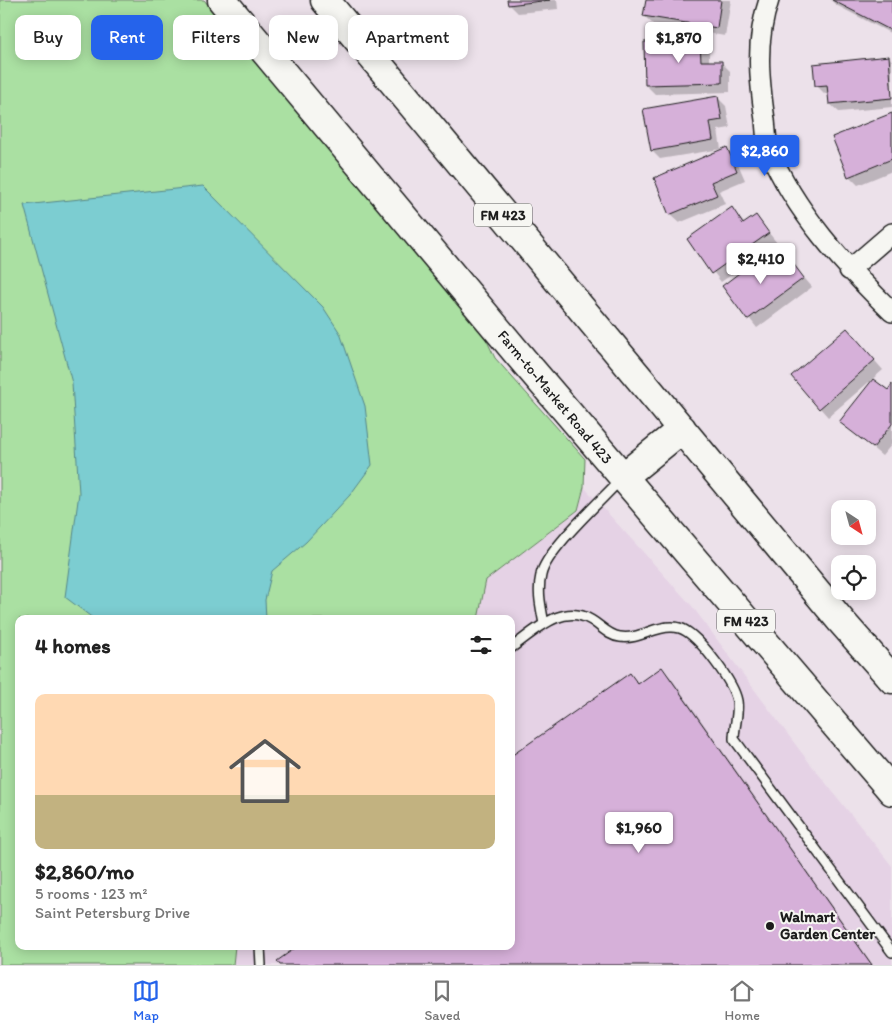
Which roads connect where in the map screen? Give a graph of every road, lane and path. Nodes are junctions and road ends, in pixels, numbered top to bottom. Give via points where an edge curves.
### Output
1 (222, 0) edge
2 (325, 0) edge
3 (769, 0) edge
4 (892, 233) edge
5 (849, 270) junction
6 (892, 312) edge
7 (682, 429) junction
8 (623, 477) junction
9 (544, 624) junction
10 (515, 645) edge
11 (892, 679) edge
12 (892, 791) edge
13 (260, 950) edge
14 (892, 952) edge
15 (261, 965) edge

1 - 8 main road, Farm-to-Market Road 423 / FM 423
2 - 7 main road, FM 423
3 - 5 street via 763,20 758,68 768,148 798,202
4 - 5 street
5 - 6 street
7 - 8 main road
7 - 11 main road, FM 423
8 - 9 lane via 558,546 541,572 538,593
8 - 12 main road, Farm-to-Market Road 423 / FM 423
9 - 10 lane
9 - 14 lane via 570,614 583,615 619,637 673,627 694,637 731,685 737,702 734,739
13 - 15 lane

